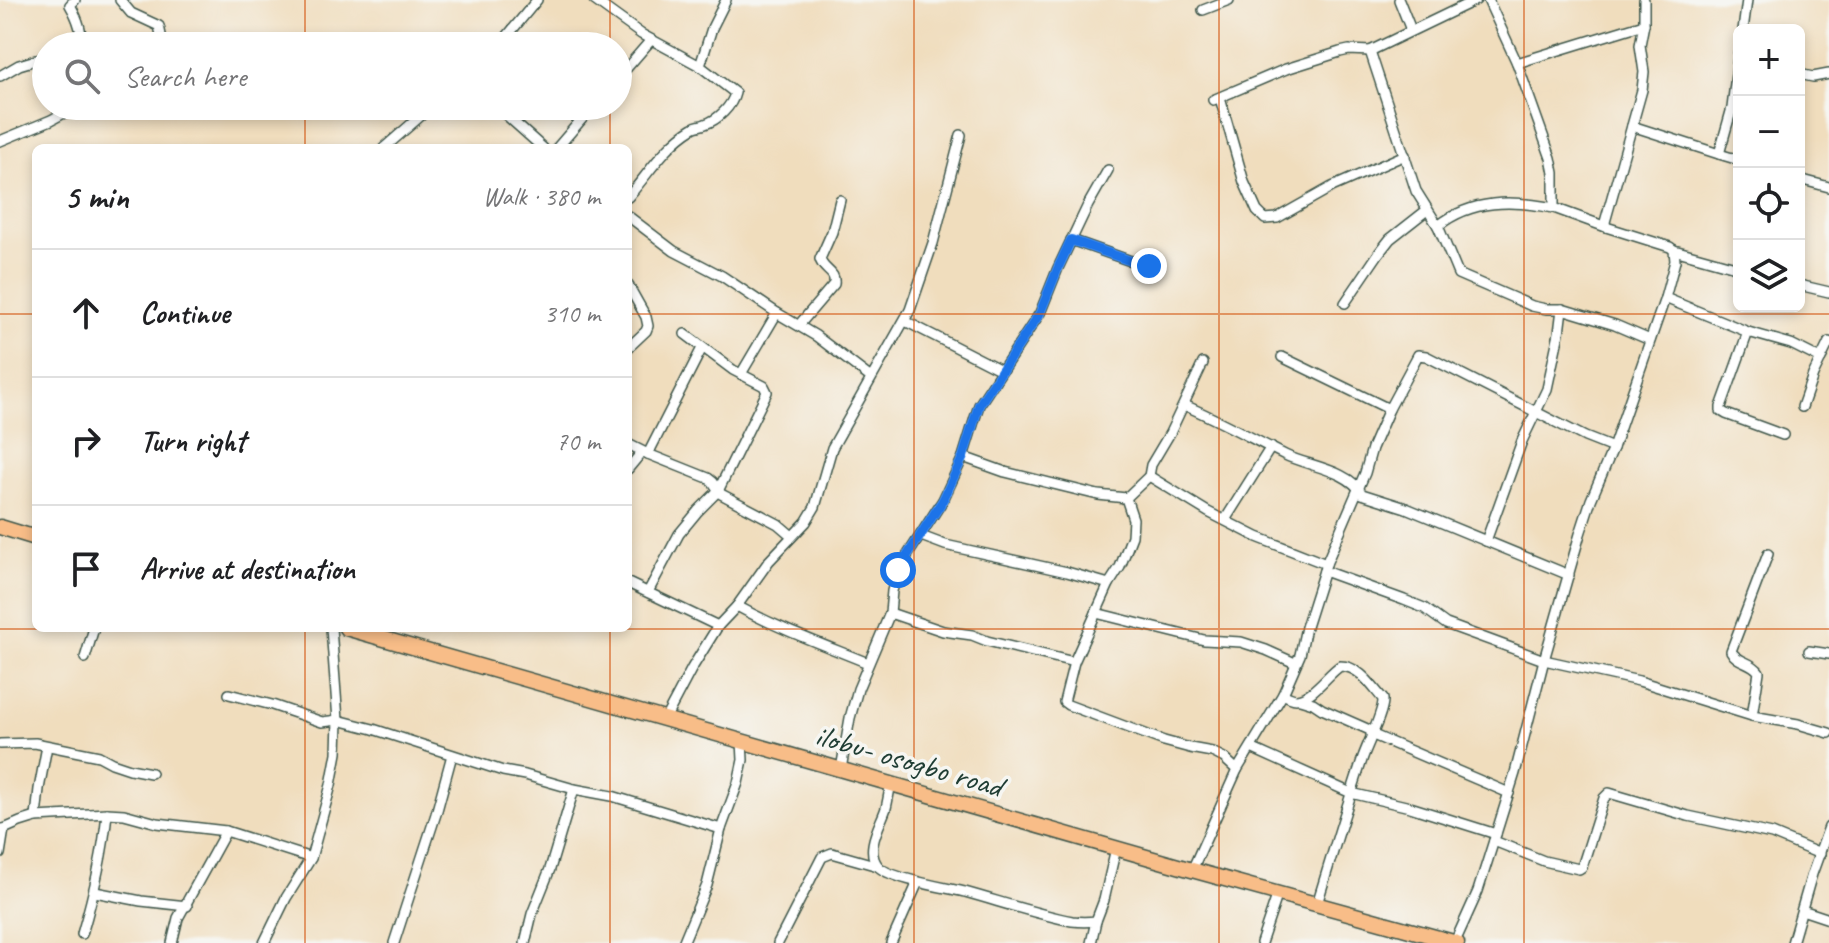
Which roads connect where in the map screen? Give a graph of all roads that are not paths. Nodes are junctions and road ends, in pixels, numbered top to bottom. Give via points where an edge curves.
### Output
1 (75, 0) edge
2 (120, 0) edge
3 (537, 0) edge
4 (594, 0) edge
5 (726, 0) edge
6 (1229, 0) edge
7 (1399, 0) edge
8 (1476, 0) edge
9 (1488, 0) edge
10 (1644, 0) edge
11 (1747, 0) edge
12 (607, 4) edge
13 (1203, 10) dead end
14 (1644, 24) junction
15 (1744, 24) edge
16 (1411, 30) junction
17 (81, 32) edge
18 (160, 32) edge
19 (511, 32) edge
20 (651, 40) junction
21 (1370, 51) junction
22 (32, 61) edge
23 (632, 62) edge
24 (1517, 63) junction
25 (700, 66) junction
26 (1829, 74) edge
27 (1805, 75) edge
28 (0, 76) edge
29 (1733, 96) edge
30 (51, 120) edge
31 (416, 120) edge
32 (512, 120) edge
33 (581, 120) edge
34 (1632, 126) junction
35 (961, 135) dead end
36 (0, 141) edge
37 (389, 144) edge
38 (539, 144) edge
39 (560, 144) edge
40 (1719, 154) junction
41 (1405, 155) junction
42 (1733, 158) edge
43 (1108, 170) dead end
44 (1805, 183) edge
45 (1829, 187) edge
46 (632, 192) edge
47 (840, 200) dead end
48 (1554, 208) junction
49 (1427, 210) junction
50 (632, 219) edge
51 (1438, 226) junction
52 (1606, 227) junction
53 (1071, 240) junction
54 (1674, 250) junction
55 (1149, 266) dead end
56 (1733, 266) edge
57 (1805, 286) edge
58 (632, 292) edge
59 (1829, 292) edge
60 (1665, 298) junction
61 (1345, 303) dead end
62 (1562, 309) junction
63 (777, 313) junction
64 (905, 321) junction
65 (799, 325) junction
66 (1748, 332) junction
67 (685, 334) dead end
68 (1650, 340) junction
69 (1829, 342) edge
70 (632, 344) edge
71 (702, 348) junction
72 (1282, 357) dead end
73 (1821, 359) junction
74 (1203, 363) dead end
75 (1001, 370) junction
76 (741, 374) junction
77 (871, 378) junction
78 (1184, 405) junction
79 (1802, 407) dead end
80 (1389, 409) junction
81 (1537, 412) junction
82 (1783, 435) dead end
83 (632, 446) edge
84 (1271, 447) junction
85 (1613, 448) junction
86 (645, 453) junction
87 (963, 457) junction
88 (632, 465) edge
89 (1149, 476) junction
90 (1358, 487) junction
91 (718, 491) junction
92 (1126, 498) junction
93 (1225, 520) junction
94 (0, 527) edge
95 (792, 536) junction
96 (921, 536) junction
97 (32, 537) edge
98 (1486, 541) junction
99 (1768, 554) dead end
100 (1325, 568) junction
101 (1569, 575) junction
102 (1109, 584) junction
103 (632, 585) edge
104 (648, 592) junction
105 (737, 606) junction
106 (890, 613) junction
107 (1096, 613) junction
108 (718, 626) junction
109 (93, 632) edge
110 (331, 632) edge
111 (360, 632) edge
112 (1809, 651) dead end
113 (1829, 654) edge
114 (85, 658) dead end
115 (1544, 660) junction
116 (1074, 662) junction
117 (868, 663) junction
118 (1295, 663) junction
119 (229, 694) dead end
120 (1283, 694) junction
121 (1300, 699) junction
122 (1752, 716) junction
123 (665, 719) junction
124 (338, 720) junction
125 (1371, 733) junction
126 (1829, 733) edge
127 (742, 741) junction
128 (0, 744) edge
129 (47, 746) junction
130 (1251, 748) junction
131 (452, 755) junction
132 (841, 769) junction
133 (1237, 770) junction
134 (151, 773) dead end
135 (891, 784) junction
136 (574, 789) junction
137 (1351, 793) junction
138 (1509, 793) junction
139 (107, 813) junction
140 (36, 817) junction
141 (1829, 827) edge
142 (2, 829) edge
143 (721, 829) junction
144 (226, 831) junction
145 (1495, 838) junction
146 (1116, 848) junction
147 (0, 854) edge
148 (1820, 854) junction
149 (311, 858) junction
150 (878, 866) junction
151 (1192, 870) junction
152 (918, 882) junction
153 (95, 892) junction
154 (1278, 893) junction
155 (1317, 904) junction
156 (187, 906) junction
157 (1802, 910) junction
158 (1829, 919) edge
159 (1096, 921) junction
160 (82, 934) dead end
161 (172, 943) edge
162 (264, 943) edge
163 (394, 943) edge
164 (525, 943) edge
165 (683, 943) edge
166 (778, 943) edge
167 (891, 943) edge
168 (1091, 943) edge
169 (1261, 943) edge
170 (1456, 943) edge
171 (1792, 943) edge

1 - 17 street via 70,5
2 - 18 street
3 - 19 street
4 - 12 street
5 - 25 street
6 - 13 street
7 - 16 street
8 - 16 street
9 - 24 street
10 - 14 street
11 - 15 street
12 - 20 street
14 - 24 street
14 - 34 street via 1642,90
16 - 21 street
20 - 23 street
20 - 25 street
21 - 41 street
21 - 41 street via 1340,52 1217,99 1247,190 1259,215 1277,218
22 - 28 street
24 - 48 street via 1551,158
25 - 46 street via 735,93 734,101 721,115 671,145
26 - 27 street
29 - 40 street
30 - 36 street
31 - 37 street
32 - 38 street
33 - 39 street
34 - 40 street
34 - 52 street
35 - 64 street via 933,243
40 - 42 street
41 - 49 street
43 - 53 street
44 - 45 street
47 - 65 street via 820,259 834,284
48 - 51 street via 1489,203
48 - 52 street
49 - 51 street
49 - 61 street via 1390,239
50 - 63 street
51 - 62 street via 1458,274 1532,306
52 - 54 street
53 - 55 street
53 - 75 street via 1040,313
54 - 56 street
54 - 60 street
57 - 59 street
58 - 70 street via 648,326
60 - 66 street
60 - 68 street
62 - 68 street
62 - 81 street via 1547,389
63 - 65 street
63 - 76 street
64 - 75 street
64 - 77 street
65 - 77 street
66 - 73 street
66 - 82 street via 1721,411
67 - 71 street
68 - 85 street
69 - 73 street
71 - 76 street
71 - 86 street
72 - 80 street
73 - 79 street
74 - 78 street
75 - 87 street via 979,405
76 - 91 street via 767,392
77 - 95 street via 832,448 815,507
78 - 84 street
78 - 89 street
80 - 81 street via 1421,354
80 - 90 street
81 - 85 street
81 - 98 street
83 - 86 street
84 - 90 street
84 - 93 street
85 - 101 street
86 - 88 street
86 - 91 street via 700,474
87 - 92 street via 1005,472
87 - 96 street
89 - 92 street
89 - 93 street
90 - 98 street via 1362,494
90 - 100 street
91 - 95 street
91 - 104 street via 679,534
92 - 102 street via 1132,536
93 - 100 street
94 - 97 main road
95 - 105 street
96 - 102 street
96 - 106 street via 898,570
98 - 101 street
99 - 122 street via 1731,651 1759,672
100 - 115 street via 1424,608 1446,624
100 - 118 street
101 - 115 street
102 - 107 street
103 - 104 street
104 - 108 street
105 - 108 street
105 - 117 street
106 - 116 street
106 - 117 street
107 - 116 street
107 - 118 street via 1204,640 1241,642
108 - 123 street
109 - 114 street
110 - 124 street
111 - 123 main road, ilobu- osogbo road
112 - 113 street
115 - 122 street via 1639,681
115 - 138 street
116 - 133 street via 1065,704 1212,752
117 - 132 street
118 - 120 street
119 - 124 street via 322,722
120 - 121 street
120 - 130 street
121 - 125 street
121 - 125 street via 1340,666 1350,666 1383,699
122 - 126 street
123 - 127 main road, ilobu- osogbo road
124 - 131 street
124 - 149 street via 333,775
125 - 137 street
125 - 138 street
127 - 132 main road, ilobu- osogbo road
127 - 143 street via 738,783
128 - 129 street
129 - 134 street
129 - 140 street
130 - 133 street
130 - 137 street
131 - 136 street
131 - 163 street
132 - 135 main road, ilobu- osogbo road
133 - 151 street
135 - 146 main road, ilobu- osogbo road
135 - 150 street via 874,840
136 - 143 street
136 - 164 street
137 - 145 street via 1410,807
137 - 155 street
138 - 145 street
139 - 140 street
139 - 144 street
139 - 153 street
140 - 142 street
141 - 148 street
142 - 147 street
143 - 165 street via 707,885
144 - 149 street
144 - 156 street
145 - 148 street via 1544,861 1579,869 1609,793 1772,834
145 - 170 street
146 - 151 main road, ilobu- osogbo road
146 - 159 street
148 - 157 street
149 - 162 street
150 - 152 street
150 - 166 street via 832,853 822,857
151 - 154 main road, ilobu- osogbo road
152 - 159 street via 1051,916
152 - 167 street
153 - 156 street
153 - 160 street
154 - 155 main road, ilobu- osogbo road
154 - 169 street
155 - 170 main road, ilobu- osogbo road
156 - 161 street
157 - 158 street
157 - 171 street
159 - 168 street

